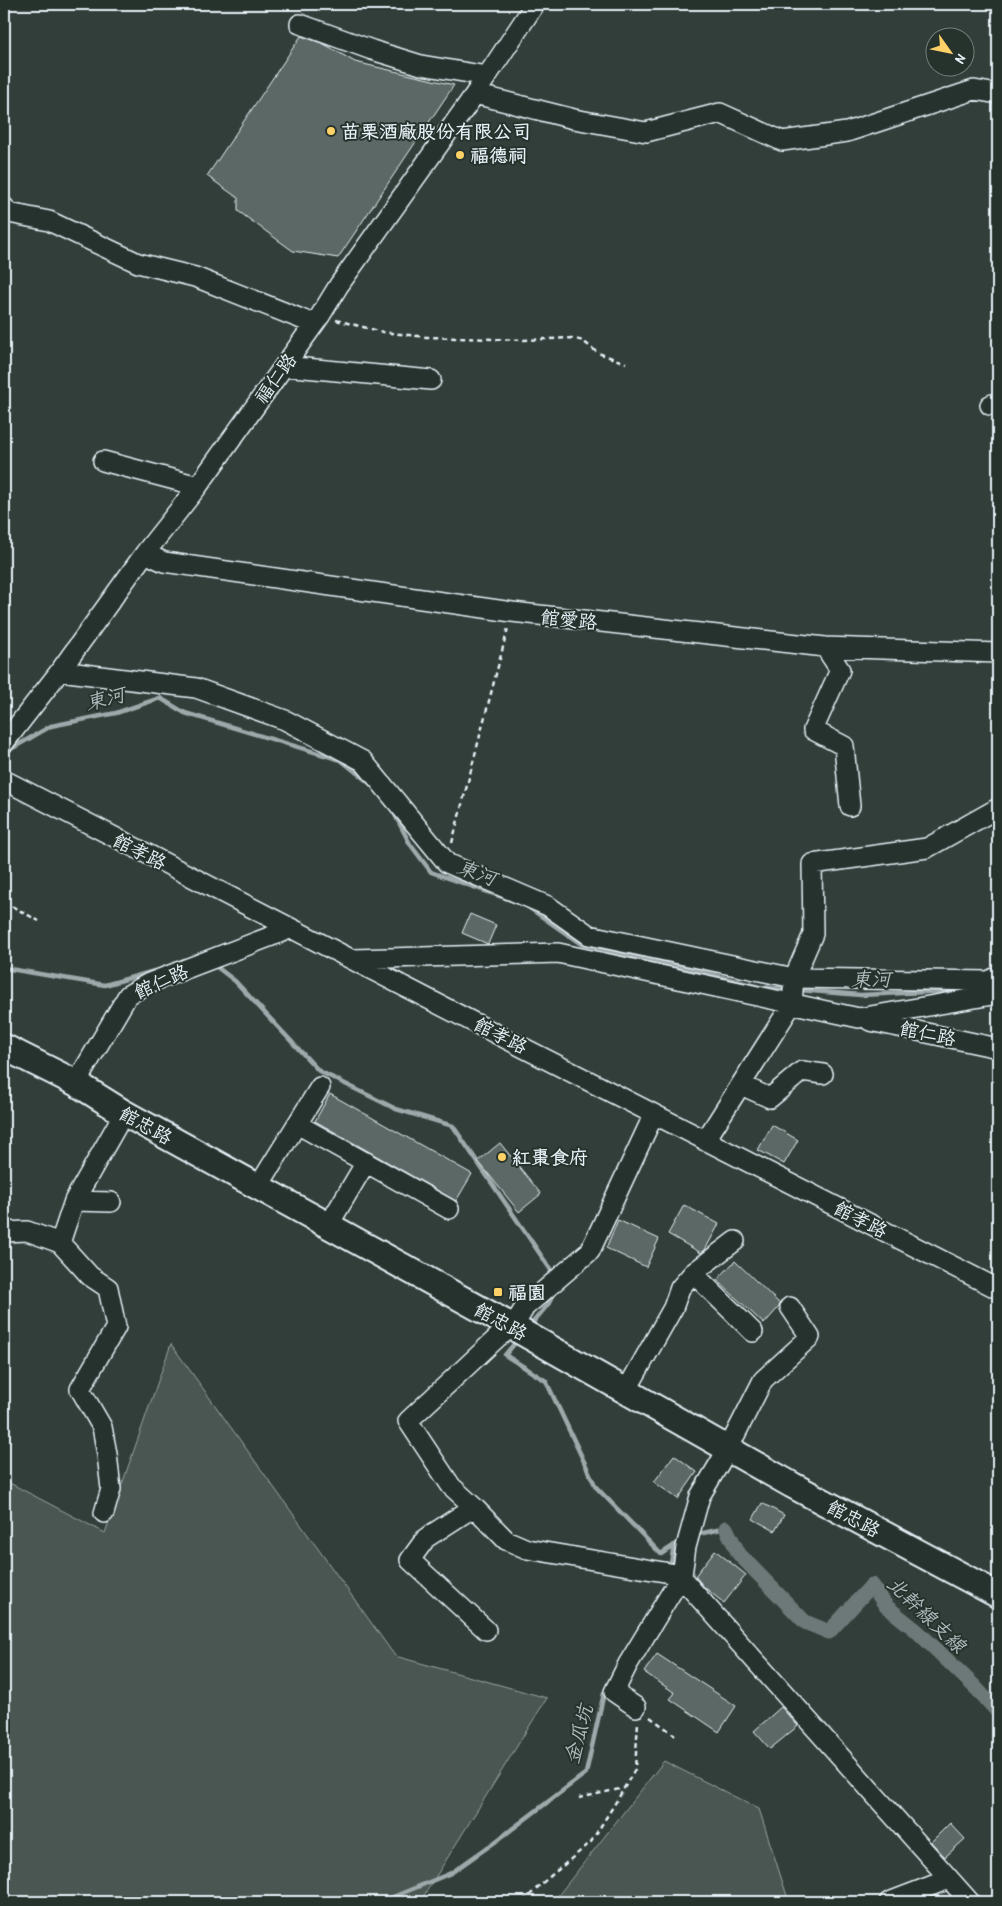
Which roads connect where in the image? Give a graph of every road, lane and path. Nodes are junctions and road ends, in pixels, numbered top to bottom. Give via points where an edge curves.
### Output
1 (535, 4) edge
2 (300, 24) dead end
3 (487, 76) junction
4 (475, 94) junction
5 (998, 94) edge
6 (4, 207) edge
7 (317, 320) junction
8 (626, 363) dead end
9 (284, 366) junction
10 (431, 380) dead end
11 (103, 461) dead end
12 (198, 486) junction
13 (145, 553) junction
14 (512, 612) junction
15 (825, 647) junction
16 (998, 653) edge
17 (60, 671) junction
18 (5, 739) edge
19 (4, 780) edge
20 (850, 806) dead end
21 (998, 808) edge
22 (447, 863) junction
23 (4, 902) edge
24 (39, 921) dead end
25 (290, 929) junction
26 (352, 959) junction
27 (998, 976) edge
28 (794, 978) junction
29 (998, 994) edge
30 (792, 1004) junction
31 (859, 1018) junction
32 (4, 1046) edge
33 (998, 1048) edge
34 (823, 1074) dead end
35 (76, 1083) junction
36 (741, 1085) junction
37 (320, 1087) dead end
38 (124, 1113) junction
39 (654, 1114) junction
40 (297, 1124) junction
41 (705, 1141) junction
42 (366, 1162) junction
43 (258, 1187) junction
44 (74, 1201) junction
45 (111, 1202) dead end
46 (449, 1209) dead end
47 (328, 1226) junction
48 (4, 1232) edge
49 (735, 1241) dead end
50 (60, 1243) junction
51 (693, 1273) junction
52 (998, 1289) edge
53 (790, 1307) dead end
54 (513, 1327) junction
55 (753, 1332) dead end
56 (626, 1391) junction
57 (728, 1449) junction
58 (474, 1506) junction
59 (104, 1513) dead end
60 (682, 1575) junction
61 (998, 1594) edge
62 (486, 1630) dead end
63 (636, 1707) junction
64 (675, 1735) dead end
65 (624, 1788) junction
66 (579, 1798) dead end
67 (949, 1879) junction
68 (523, 1902) edge
69 (889, 1902) edge
70 (970, 1902) edge

1 - 3 street, 福仁路
2 - 3 street via 421,65
3 - 4 street, 福仁路
4 - 5 street via 574,119 646,132 720,113 782,140 847,132 974,90
4 - 7 street, 福仁路
6 - 7 street via 9,213 49,222 138,263 195,276
7 - 8 path via 426,337 572,338 583,341 598,353
7 - 9 street, 福仁路
9 - 10 street
9 - 12 street, 福仁路
11 - 12 street
12 - 13 street, 福仁路
13 - 14 street, 館愛路 via 164,562
13 - 17 street, 福仁路
14 - 15 street, 館愛路
14 - 22 path
15 - 16 street, 館愛路
15 - 20 street via 840,670 813,730 844,746
17 - 18 street, 福仁路
17 - 22 street via 196,688 285,720 363,761
19 - 25 street, 館孝路
21 - 28 street via 927,848 812,864 813,934
22 - 28 street via 548,906 589,935
23 - 24 path
25 - 26 street, 館孝路
25 - 35 street, 館仁路 via 128,994
26 - 30 street, 館仁路 via 558,953
26 - 39 street, 館孝路
27 - 28 street via 988,981
28 - 30 street
29 - 31 street
30 - 31 street, 館仁路
30 - 36 street
31 - 33 street, 館仁路
32 - 35 main road, 館忠路
34 - 36 street via 802,1071 770,1098
35 - 38 main road, 館忠路
36 - 41 street
37 - 40 street
38 - 43 main road, 館忠路
38 - 44 street
39 - 41 street, 館孝路
39 - 54 street via 590,1251 525,1307
40 - 42 street
40 - 43 street
41 - 52 street, 館孝路
42 - 46 street
42 - 47 street
43 - 47 main road, 館忠路
44 - 45 street
44 - 50 street
47 - 54 main road, 館忠路
48 - 50 street via 27,1231
49 - 51 street
50 - 59 street via 90,1276 108,1288 116,1327 80,1389 102,1427 111,1489
51 - 55 street
51 - 56 street via 680,1288 673,1308
53 - 57 street via 810,1337 763,1380
54 - 56 main road, 館忠路
54 - 58 street via 498,1337 408,1421 451,1486
56 - 57 main road, 館忠路
57 - 60 street via 700,1496 686,1546
57 - 61 main road, 館忠路
58 - 60 street via 506,1540 527,1549
58 - 62 street via 426,1538 410,1560
60 - 63 street via 614,1692
60 - 67 street
63 - 64 path
63 - 65 path via 638,1729 634,1769
65 - 66 path
65 - 68 path via 591,1842
67 - 69 street
67 - 70 street

